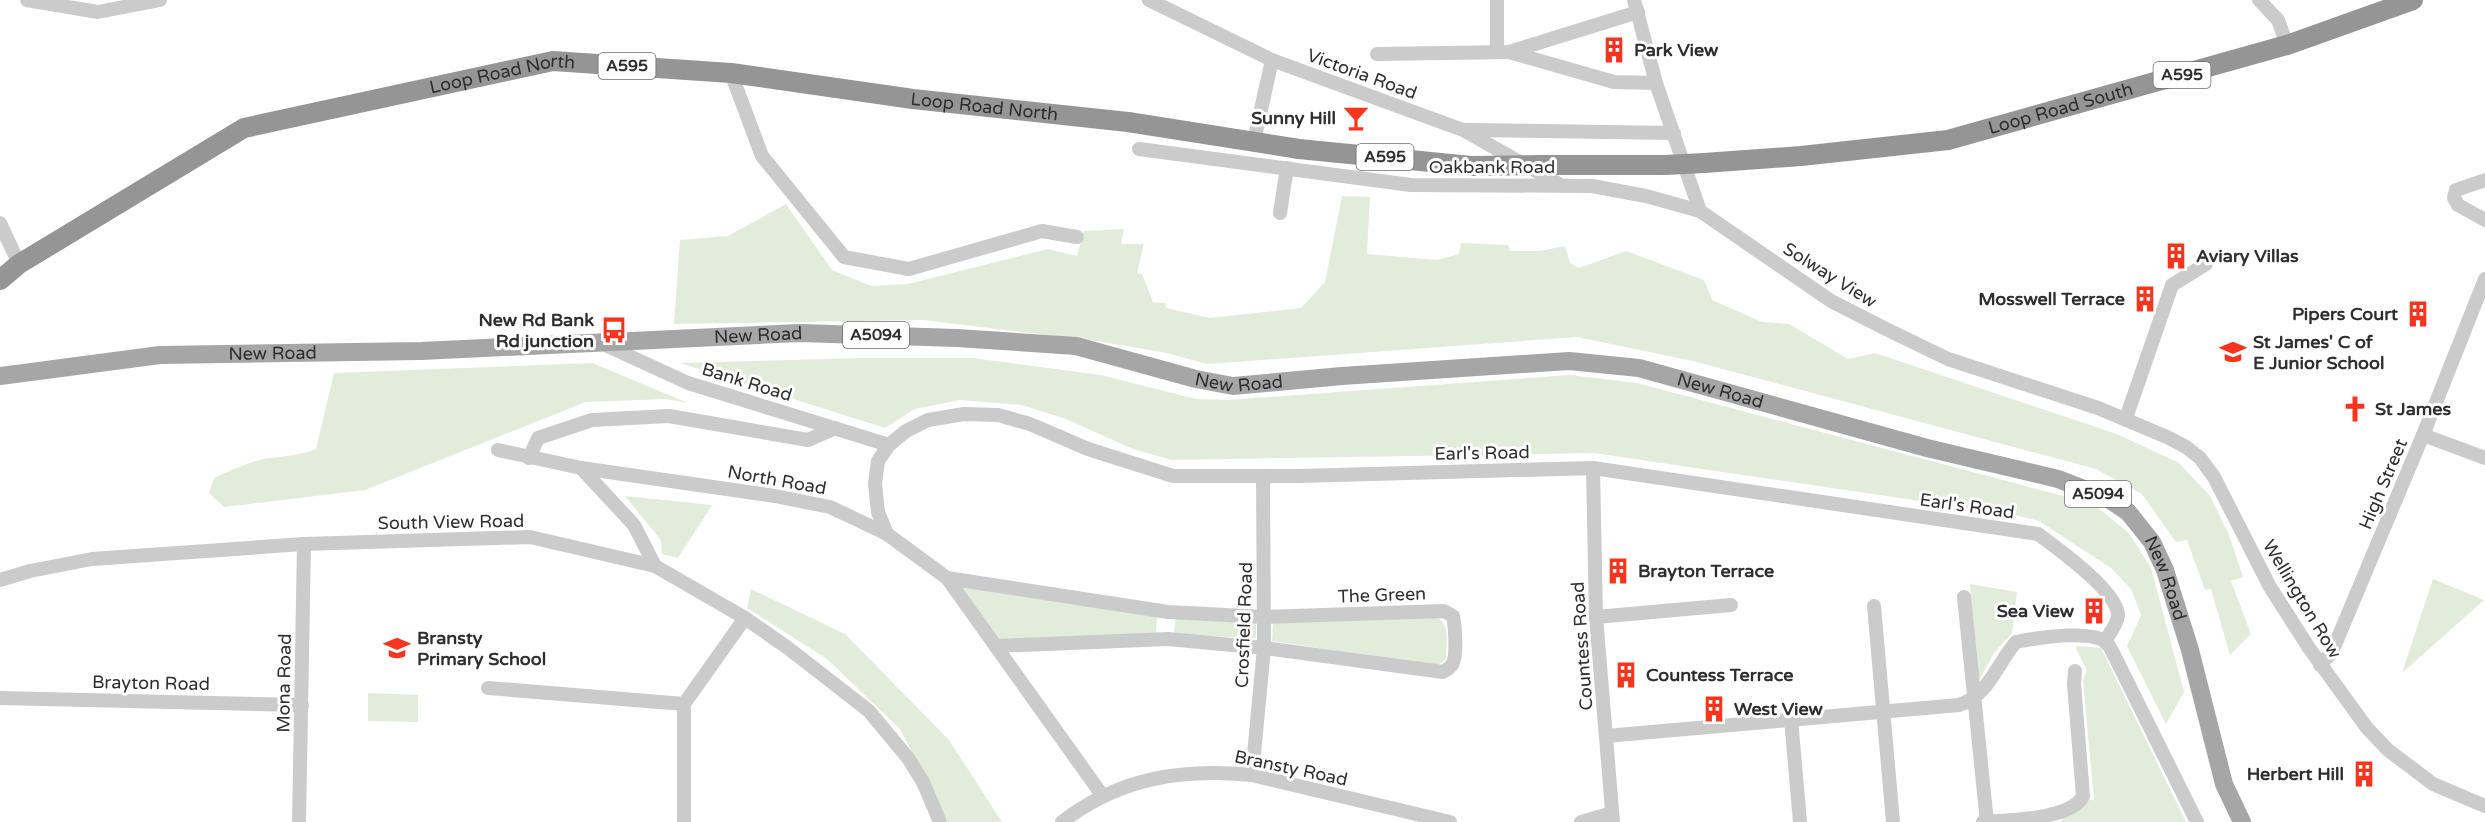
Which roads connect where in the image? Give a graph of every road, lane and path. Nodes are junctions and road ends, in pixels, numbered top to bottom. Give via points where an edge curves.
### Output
1 (27, 0) edge
2 (157, 0) edge
3 (1149, 0) edge
4 (1497, 0) edge
5 (2259, 0) edge
6 (2413, 0) edge
7 (1636, 6) edge
8 (2287, 45) junction
9 (1503, 52) junction
10 (1377, 54) dead end
11 (1272, 60) junction
12 (731, 73) junction
13 (1656, 83) junction
14 (1463, 130) junction
15 (1674, 133) junction
16 (1254, 141) junction
17 (1139, 149) dead end
18 (1541, 165) joint
19 (1287, 168) junction
20 (2485, 180) edge
21 (1561, 185) junction
22 (1700, 211) junction
23 (1280, 213) dead end
24 (2485, 220) edge
25 (0, 223) edge
26 (1077, 237) dead end
27 (19, 264) junction
28 (2206, 264) dead end
29 (2485, 279) edge
30 (0, 280) edge
31 (599, 343) junction
32 (0, 376) edge
33 (2097, 408) joint
34 (2126, 418) junction
35 (835, 428) junction
36 (2423, 435) junction
37 (889, 445) junction
38 (498, 450) dead end
39 (529, 458) junction
40 (2485, 459) edge
41 (581, 468) junction
42 (1593, 468) junction
43 (1263, 476) junction
44 (887, 534) junction
45 (304, 544) junction
46 (655, 566) junction
47 (947, 578) junction
48 (0, 580) edge
49 (1964, 597) dead end
50 (1731, 605) dead end
51 (1874, 606) dead end
52 (1265, 617) junction
53 (1596, 617) junction
54 (745, 618) junction
55 (2105, 641) junction
56 (996, 646) junction
57 (1264, 648) junction
58 (2320, 665) junction
59 (2075, 671) dead end
60 (488, 688) dead end
61 (0, 698) edge
62 (1975, 698) junction
63 (684, 704) junction
64 (302, 705) junction
65 (1884, 711) junction
66 (1791, 719) junction
67 (1606, 735) junction
68 (1252, 775) junction
69 (1102, 795) junction
70 (2485, 806) edge
71 (1612, 817) edge
72 (299, 822) edge
73 (684, 822) edge
74 (940, 822) edge
75 (1062, 822) edge
76 (1450, 822) edge
77 (1581, 822) edge
78 (1800, 822) edge
79 (1893, 822) edge
80 (1985, 822) edge
81 (2196, 822) edge
82 (2242, 822) edge

1 - 2 street via 98,12
3 - 11 street, Victoria Road
4 - 9 street
5 - 8 street via 2278,20
6 - 8 highway, Loop Road South / A595
7 - 9 street
7 - 13 street
8 - 18 highway, Loop Road South / A595, bridge via 1948,140 1704,163
9 - 10 street
9 - 13 street via 1614,82
11 - 14 street, Victoria Road
11 - 16 street
12 - 16 highway, Loop Road North / A595
12 - 26 street via 762,156 844,257 909,269 1042,231
12 - 27 highway, Loop Road North / A595 via 554,61 244,128
13 - 15 street
14 - 15 street
14 - 21 street, Victoria Road
15 - 22 street
16 - 18 highway, Loop Road North / A595, bridge via 1471,166
17 - 19 street, Oakbank Road
19 - 21 street, Oakbank Road via 1411,185
19 - 23 street
20 - 24 street via 2456,190 2454,198 2458,205
21 - 22 street, Oakbank Road via 1646,196
22 - 33 street, Solway View via 1832,301 1948,359
25 - 27 street
27 - 30 highway, Loop Road North / A595
28 - 34 street via 2172,285
29 - 36 street, High Street
31 - 32 main road, New Road / A5094 via 421,351 160,355
31 - 35 street, Bank Road via 688,383
31 - 82 main road, New Road / A5094 via 800,333 1076,346 1233,386 1503,364 1603,363 1639,368 1927,448 2058,479 2107,498 2128,512 2152,542 2190,650 2224,784
33 - 34 street, Wellington Row
34 - 58 street, Wellington Row via 2186,447 2200,458 2214,477 2270,587
35 - 37 street, Bank Road
35 - 39 street via 808,440 669,416 592,420 538,438
36 - 40 street
36 - 58 street, High Street via 2332,652
37 - 43 street, Earl's Road via 928,420 964,414 998,415 1173,476
37 - 44 street, Earl's Road via 878,461 875,484 878,512
38 - 39 street, North Road
39 - 41 street, North Road
41 - 44 street, North Road via 830,507
41 - 46 street via 634,525
42 - 43 street, Earl's Road
42 - 53 street, Countess Road
42 - 55 street, Earl's Road via 2038,534 2116,604 2118,618
43 - 52 street, Crosfield Road
44 - 47 street, North Road
45 - 46 street, South View Road via 530,537
45 - 48 street, South View Road via 92,560
45 - 64 street, Mona Road
46 - 54 street, South View Road
47 - 52 street, The Green via 1168,612
47 - 56 street, North Road
49 - 62 street
50 - 53 street
51 - 65 street
52 - 57 street, Crosfield Road
52 - 57 street, The Green via 1444,611 1453,616 1454,660 1443,672
53 - 67 street, Countess Road
54 - 63 street
54 - 74 street, South View Road via 850,695 881,724 923,782
55 - 62 street via 2067,636 2016,642
55 - 81 street
56 - 57 street, The Green via 1168,639
56 - 69 street, North Road
57 - 68 street, Crosfield Road
58 - 70 street, Wellington Row via 2367,729 2388,750 2433,784
59 - 80 street via 2083,796 2075,806 2059,812
60 - 63 street
61 - 64 street, Brayton Road
62 - 65 street via 1959,705
62 - 80 street
63 - 73 street
64 - 72 street, Mona Road
65 - 66 street
65 - 79 street
66 - 67 street
66 - 78 street
67 - 71 street, Countess Road
68 - 69 street, Bransty Road via 1170,775
68 - 76 street, Bransty Road
69 - 75 street, Bransty Road
71 - 77 street

